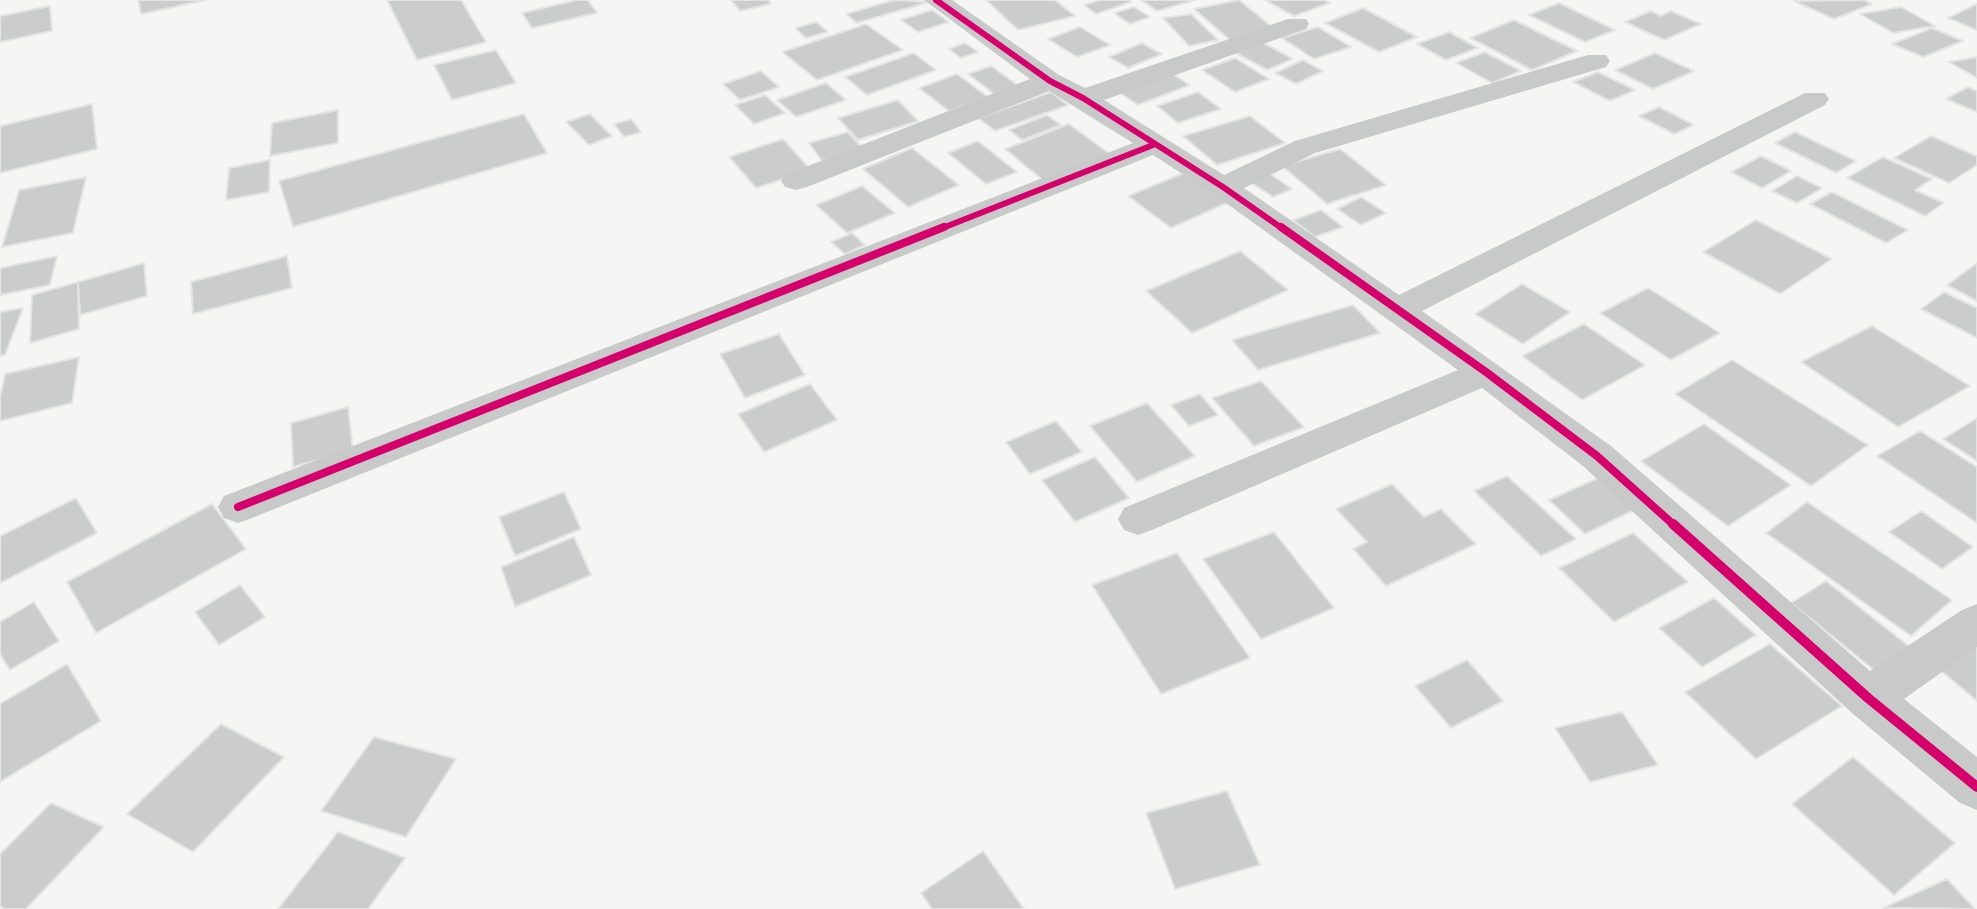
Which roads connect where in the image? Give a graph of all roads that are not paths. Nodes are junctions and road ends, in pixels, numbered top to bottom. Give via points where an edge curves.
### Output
1 (936, 0) edge
2 (1297, 24) dead end
3 (1597, 61) dead end
4 (1050, 81) junction
5 (1083, 98) junction
6 (1815, 99) dead end
7 (1153, 145) junction
8 (796, 181) dead end
9 (1223, 187) junction
10 (1398, 309) junction
11 (1486, 372) junction
12 (238, 507) dead end
13 (1138, 519) dead end
14 (1977, 623) edge
15 (1868, 698) junction
16 (1977, 787) edge

1 - 4 street
2 - 5 street
3 - 9 street via 1305,147
4 - 5 street
4 - 8 street
5 - 7 street
6 - 10 street
7 - 9 street
7 - 12 street
9 - 10 street
10 - 11 street
11 - 13 street
11 - 15 street via 1597,456
14 - 15 street
15 - 16 street

